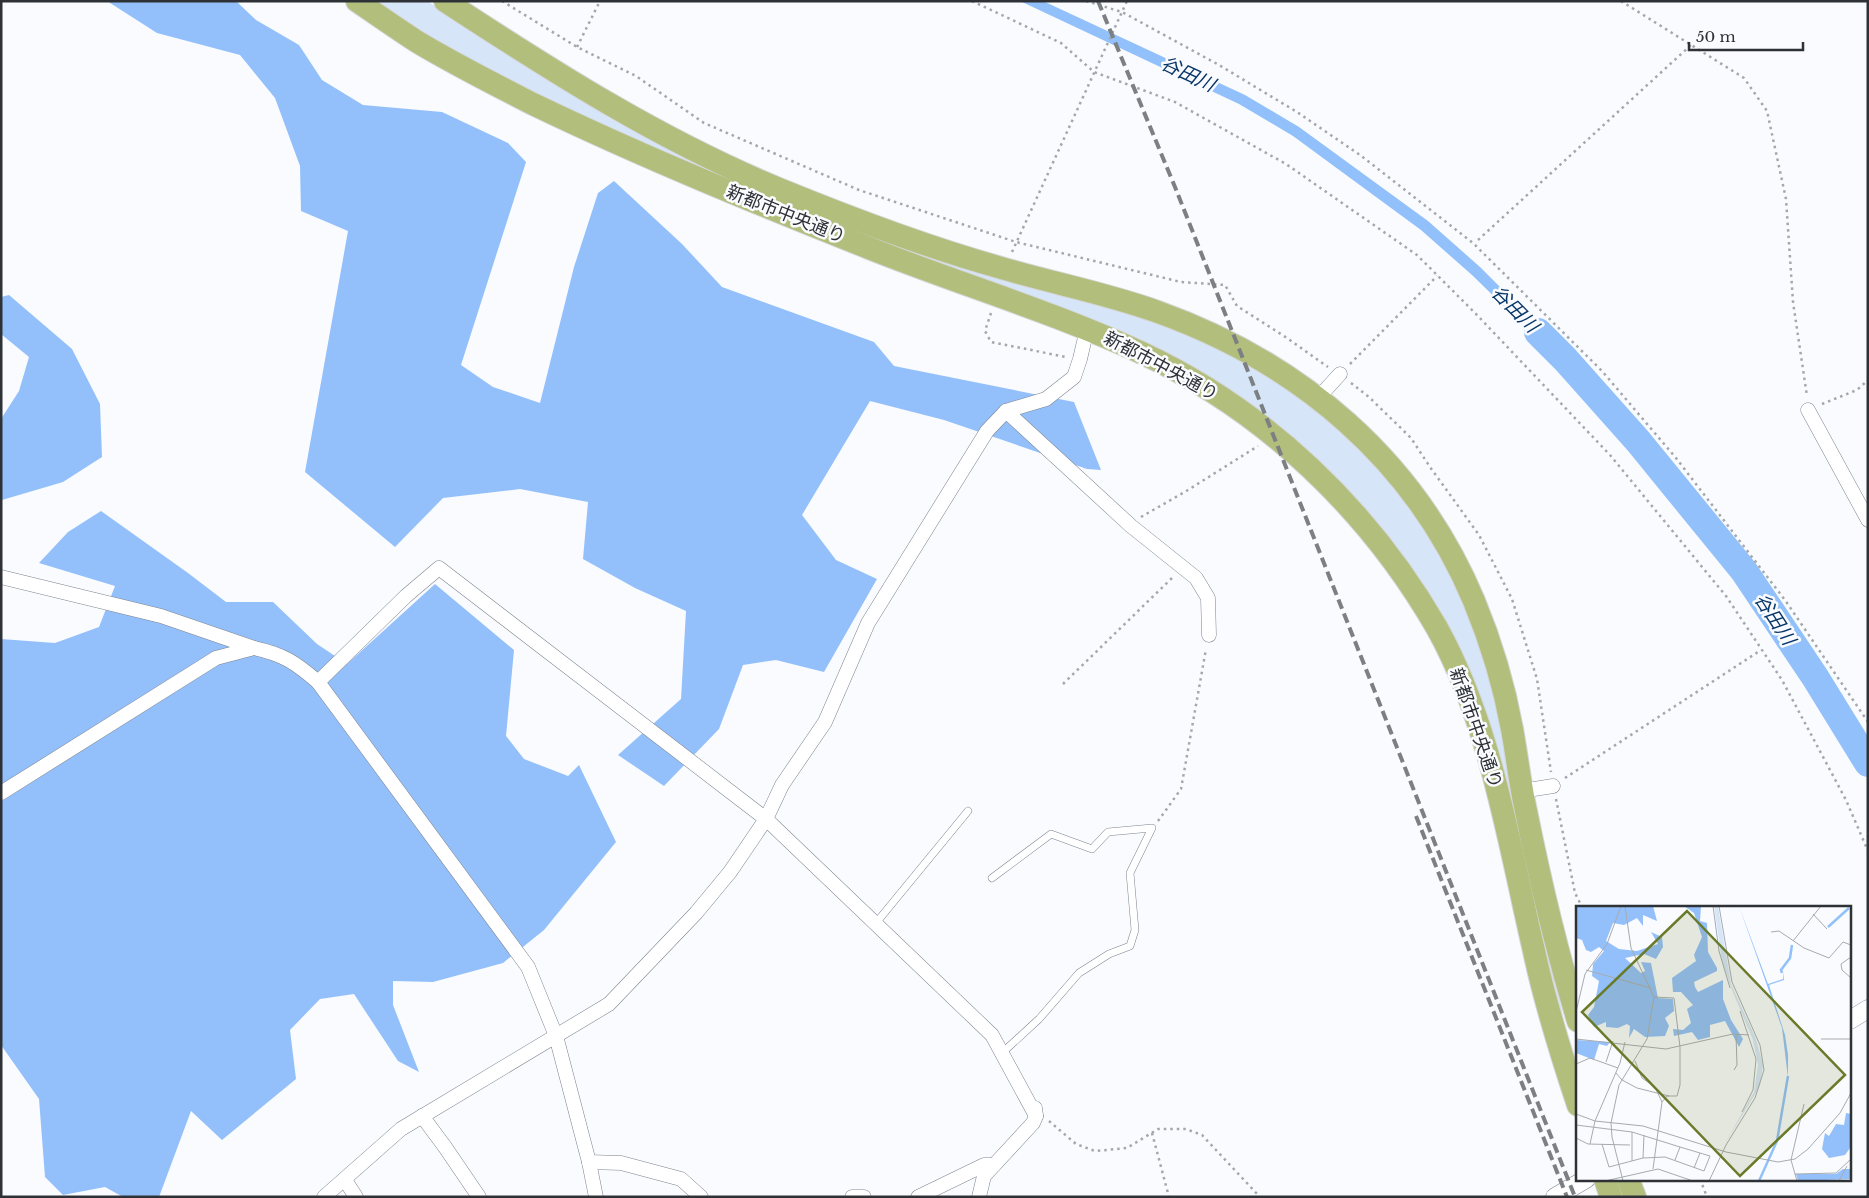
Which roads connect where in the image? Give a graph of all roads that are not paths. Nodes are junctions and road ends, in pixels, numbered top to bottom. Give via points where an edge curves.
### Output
1 (357, 1) edge
2 (445, 1) edge
3 (1087, 329) junction
4 (1340, 374) road end
5 (1318, 398) junction
6 (1808, 410) road end
7 (1006, 411) junction
8 (1868, 520) edge
9 (1, 577) edge
10 (1209, 635) road end
11 (254, 648) junction
12 (318, 682) junction
13 (1553, 786) road end
14 (1522, 791) junction
15 (1, 793) edge
16 (968, 811) dead end
17 (766, 819) junction
18 (992, 878) dead end
19 (876, 923) junction
20 (1868, 1009) edge
21 (1576, 1014) edge
22 (1852, 1019) edge
23 (556, 1036) junction
24 (1002, 1053) junction
25 (1576, 1099) edge
26 (422, 1116) junction
27 (589, 1162) junction
28 (994, 1165) junction
29 (345, 1180) junction
30 (1584, 1180) edge
31 (1604, 1180) edge
32 (1628, 1180) edge
33 (324, 1197) edge
34 (356, 1197) edge
35 (479, 1197) edge
36 (596, 1197) edge
37 (701, 1197) edge
38 (852, 1197) edge
39 (864, 1197) edge
40 (918, 1197) edge
41 (979, 1197) edge
42 (1555, 1197) edge
43 (1611, 1197) edge
44 (1635, 1197) edge

1 - 3 main road, 新都市中央通り via 416,41 596,135 932,273
2 - 5 main road, 新都市中央通り via 615,109 730,168 908,238 998,268 1154,310 1210,332 1263,360
3 - 7 street via 1074,377 1046,399
3 - 25 main road, 新都市中央通り via 1148,356 1238,408 1273,434 1353,510 1398,567 1436,628 1470,701 1500,800 1535,958
4 - 5 street
5 - 14 main road, 新都市中央通り via 1376,452 1411,492 1454,561 1474,600 1496,662
6 - 8 street
7 - 10 street via 1131,526 1196,578 1208,598
7 - 17 street via 986,431 868,623 825,722 782,785
9 - 11 street via 161,616
11 - 12 street via 296,664
11 - 15 street via 216,658
12 - 17 street via 439,568
12 - 23 street via 528,967
13 - 14 street
14 - 21 main road, 新都市中央通り via 1561,964
16 - 19 lane
17 - 19 street
17 - 23 street via 730,872 670,941 609,1004
18 - 24 lane via 1052,834 1092,849 1108,832 1152,828 1130,873 1135,930 1130,946 1110,954 1079,974 1039,1019
19 - 24 street via 992,1035
20 - 22 street
23 - 26 street
23 - 27 street
24 - 28 street via 1036,1112 1033,1123
26 - 29 street via 401,1129
26 - 35 street
27 - 36 street
27 - 37 street via 621,1162 681,1179
28 - 40 street via 984,1164
28 - 41 street via 984,1176
29 - 33 street
29 - 34 street
30 - 42 street
31 - 43 main road
32 - 44 main road
38 - 39 street

